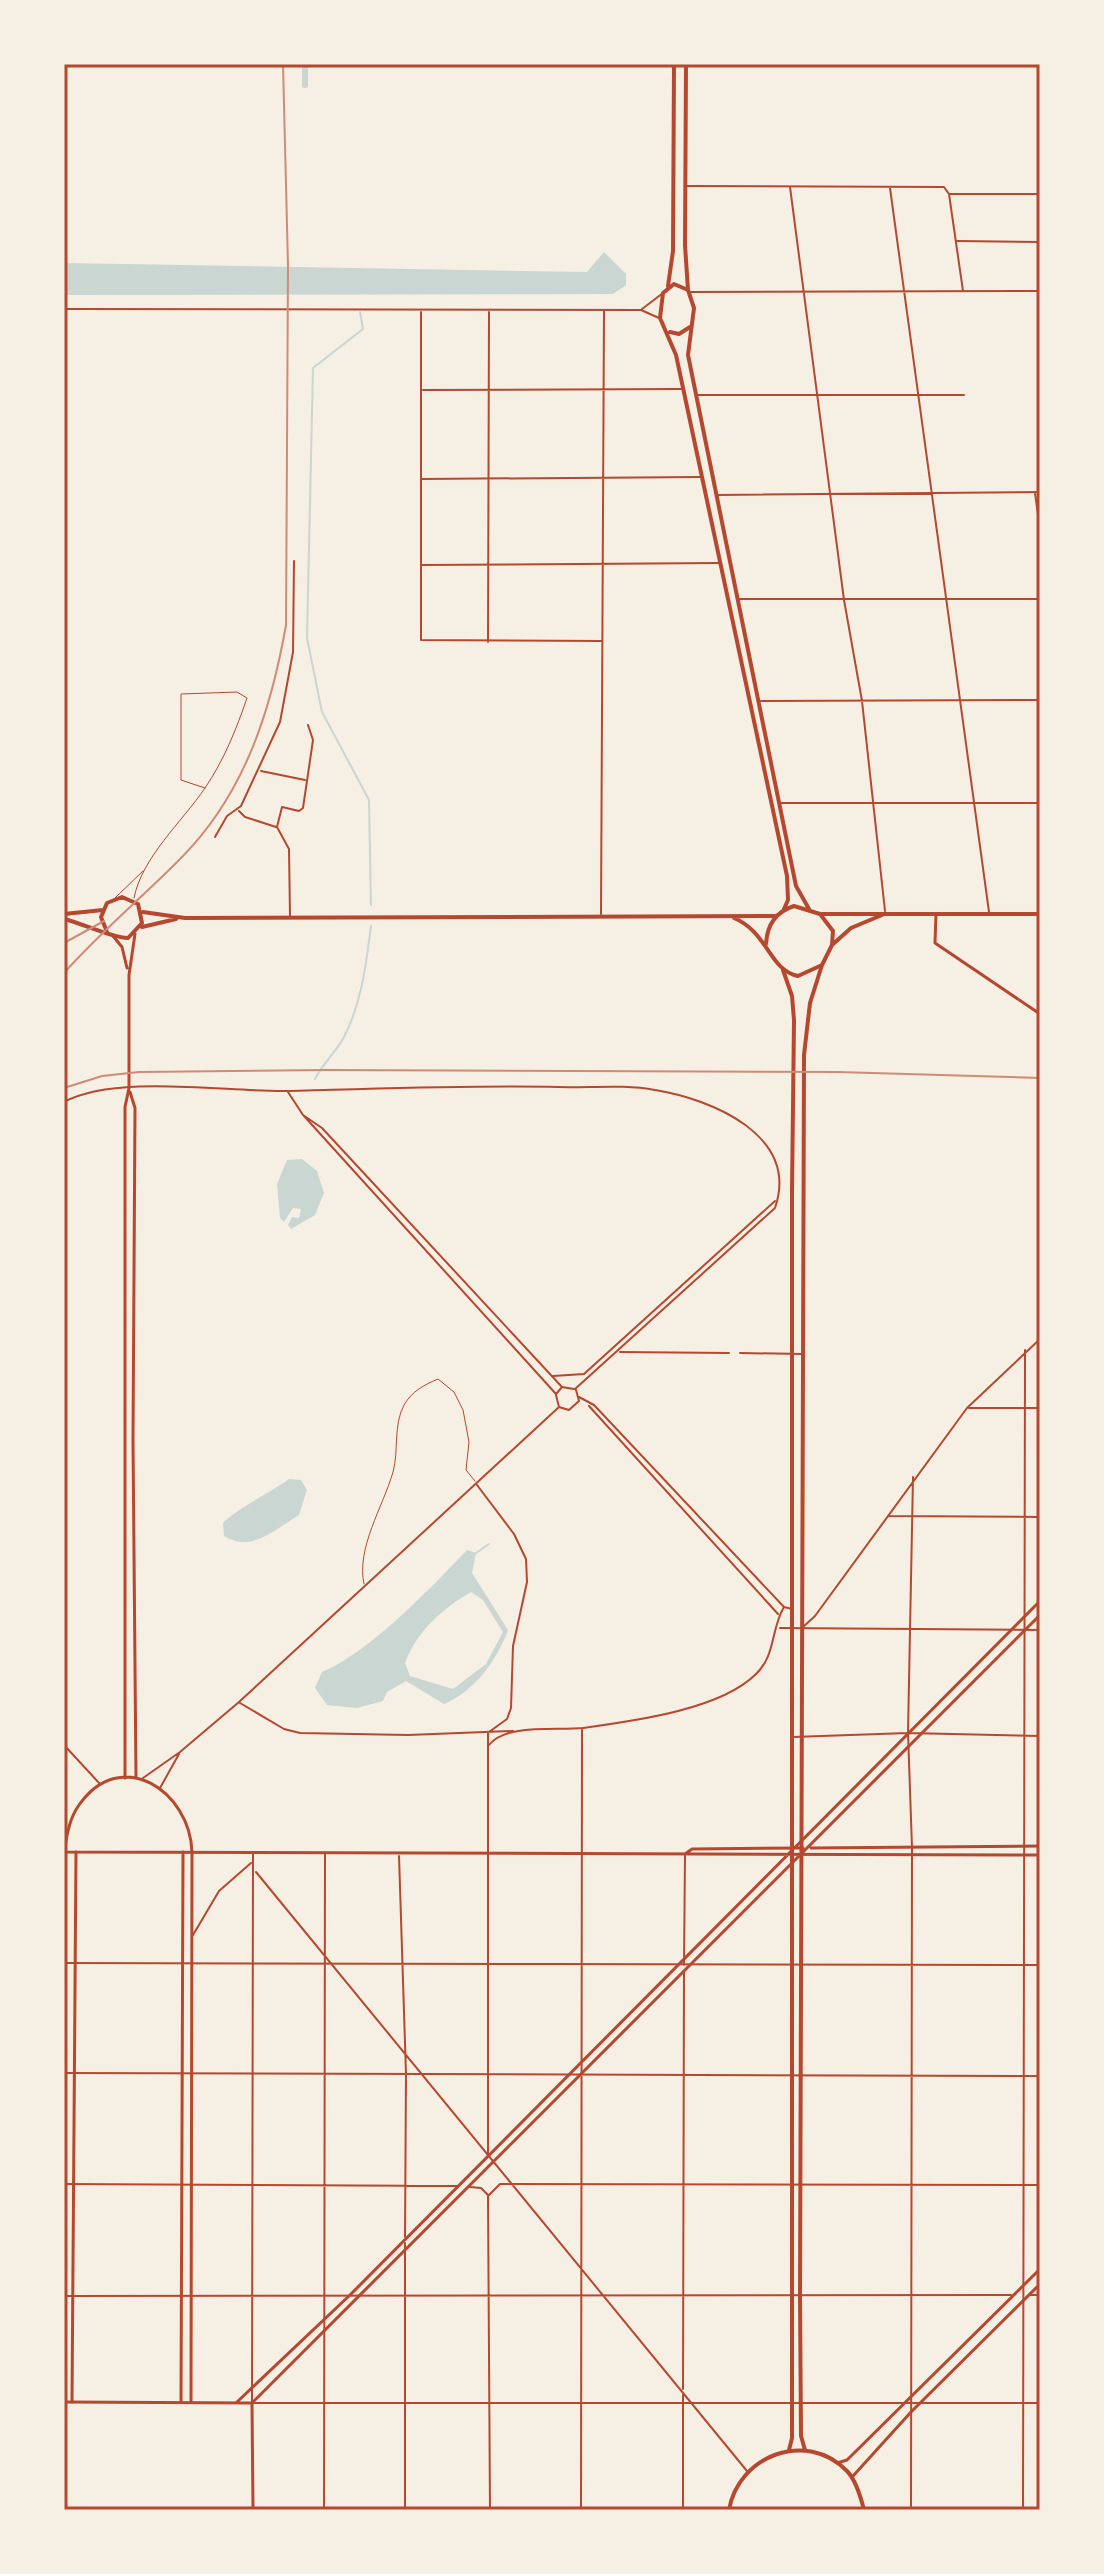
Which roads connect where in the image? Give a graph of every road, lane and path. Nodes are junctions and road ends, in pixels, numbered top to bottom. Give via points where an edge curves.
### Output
1 (674, 64) edge
2 (686, 64) edge
3 (685, 186) junction
4 (790, 187) junction
5 (890, 188) junction
6 (949, 194) junction
7 (1040, 194) edge
8 (955, 241) junction
9 (1040, 242) edge
10 (668, 286) junction
11 (689, 291) junction
12 (801, 291) junction
13 (963, 291) junction
14 (1040, 291) edge
15 (663, 293) junction
16 (905, 293) junction
17 (64, 309) edge
18 (421, 310) junction
19 (641, 310) junction
20 (489, 311) junction
21 (604, 311) junction
22 (660, 318) junction
23 (692, 325) junction
24 (668, 331) junction
25 (603, 389) junction
26 (682, 389) junction
27 (421, 390) junction
28 (488, 390) junction
29 (816, 393) junction
30 (918, 393) junction
31 (695, 395) junction
32 (964, 395) dead end
33 (602, 477) junction
34 (702, 477) junction
35 (421, 479) junction
36 (488, 479) junction
37 (1038, 492) edge
38 (932, 493) junction
39 (716, 495) junction
40 (831, 495) junction
41 (1040, 529) edge
42 (294, 561) dead end
43 (720, 563) junction
44 (489, 564) junction
45 (421, 565) junction
46 (602, 565) junction
47 (737, 599) junction
48 (1040, 599) edge
49 (844, 600) junction
50 (946, 600) junction
51 (602, 641) junction
52 (488, 642) junction
53 (1040, 700) edge
54 (758, 701) junction
55 (862, 701) junction
56 (960, 701) junction
57 (308, 725) dead end
58 (259, 770) junction
59 (308, 781) junction
60 (205, 788) junction
61 (974, 802) junction
62 (780, 803) junction
63 (874, 803) junction
64 (1040, 803) edge
65 (238, 811) junction
66 (277, 827) junction
67 (215, 837) dead end
68 (145, 869) junction
69 (114, 898) junction
70 (134, 900) junction
71 (784, 909) junction
72 (809, 909) junction
73 (103, 910) junction
74 (143, 912) junction
75 (820, 914) junction
76 (885, 914) junction
77 (936, 914) junction
78 (989, 914) junction
79 (1040, 914) edge
80 (775, 916) junction
81 (64, 917) edge
82 (290, 917) junction
83 (601, 917) junction
84 (732, 917) junction
85 (185, 918) junction
86 (140, 928) junction
87 (107, 932) junction
88 (135, 934) junction
89 (113, 936) junction
90 (766, 944) junction
91 (832, 945) junction
92 (822, 965) junction
93 (783, 970) junction
94 (129, 975) junction
95 (1040, 1014) edge
96 (129, 1088) junction
97 (288, 1091) junction
98 (64, 1102) edge
99 (303, 1115) junction
100 (778, 1199) junction
101 (1040, 1339) edge
102 (1025, 1350) junction
103 (618, 1352) junction
104 (729, 1353) dead end
105 (740, 1353) dead end
106 (794, 1354) junction
107 (805, 1354) junction
108 (552, 1376) junction
109 (562, 1387) junction
110 (575, 1389) junction
111 (556, 1394) junction
112 (579, 1397) junction
113 (589, 1405) junction
114 (559, 1407) junction
115 (967, 1408) junction
116 (1025, 1408) junction
117 (1040, 1408) edge
118 (913, 1477) junction
119 (476, 1483) junction
120 (887, 1516) junction
121 (913, 1516) junction
122 (1024, 1516) junction
123 (1040, 1517) edge
124 (364, 1587) junction
125 (1040, 1601) edge
126 (784, 1607) junction
127 (793, 1610) junction
128 (779, 1615) junction
129 (1040, 1615) edge
130 (1024, 1618) junction
131 (794, 1627) junction
132 (802, 1627) junction
133 (779, 1628) junction
134 (913, 1628) junction
135 (1012, 1629) junction
136 (1025, 1630) junction
137 (1040, 1630) edge
138 (239, 1702) junction
139 (582, 1728) junction
140 (516, 1732) junction
141 (488, 1733) junction
142 (908, 1733) junction
143 (922, 1734) junction
144 (1023, 1735) junction
145 (802, 1736) junction
146 (1040, 1736) edge
147 (793, 1737) junction
148 (64, 1745) edge
149 (488, 1747) junction
150 (909, 1747) junction
151 (180, 1752) junction
152 (125, 1778) junction
153 (136, 1778) junction
154 (142, 1779) junction
155 (101, 1785) junction
156 (160, 1788) junction
157 (802, 1839) junction
158 (1023, 1846) junction
159 (1040, 1846) edge
160 (912, 1847) junction
161 (793, 1848) junction
162 (802, 1848) junction
163 (810, 1848) junction
164 (76, 1852) junction
165 (183, 1852) junction
166 (192, 1852) junction
167 (253, 1852) junction
168 (325, 1852) junction
169 (399, 1852) junction
170 (488, 1853) junction
171 (582, 1853) junction
172 (64, 1854) edge
173 (685, 1854) junction
174 (1040, 1855) edge
175 (785, 1856) junction
176 (793, 1856) junction
177 (802, 1856) junction
178 (911, 1856) junction
179 (1023, 1856) junction
180 (253, 1861) junction
181 (793, 1865) junction
182 (254, 1869) junction
183 (193, 1936) junction
184 (684, 1960) junction
185 (326, 1961) junction
186 (183, 1962) junction
187 (193, 1962) junction
188 (253, 1962) junction
189 (489, 1962) junction
190 (64, 1963) edge
191 (72, 1963) junction
192 (402, 1963) junction
193 (582, 1963) junction
194 (1023, 1965) junction
195 (1040, 1965) edge
196 (682, 1966) junction
197 (691, 1966) junction
198 (793, 1966) junction
199 (802, 1966) junction
200 (911, 1966) junction
201 (684, 1973) junction
202 (404, 2054) junction
203 (581, 2064) junction
204 (64, 2073) edge
205 (72, 2073) junction
206 (182, 2074) junction
207 (193, 2074) junction
208 (252, 2074) junction
209 (324, 2074) junction
210 (406, 2074) junction
211 (420, 2074) junction
212 (489, 2075) junction
213 (571, 2075) junction
214 (580, 2075) junction
215 (684, 2075) junction
216 (792, 2075) junction
217 (1023, 2076) junction
218 (1040, 2076) edge
219 (801, 2077) junction
220 (911, 2077) junction
221 (488, 2157) junction
222 (493, 2163) junction
223 (72, 2183) junction
224 (64, 2184) edge
225 (182, 2184) junction
226 (193, 2184) junction
227 (253, 2184) junction
228 (324, 2185) junction
229 (406, 2185) junction
230 (511, 2185) junction
231 (581, 2185) junction
232 (684, 2185) junction
233 (792, 2185) junction
234 (801, 2185) junction
235 (911, 2185) junction
236 (1023, 2185) junction
237 (1040, 2185) edge
238 (458, 2186) junction
239 (469, 2187) junction
240 (488, 2196) junction
241 (405, 2240) junction
242 (405, 2252) junction
243 (1040, 2269) edge
244 (581, 2270) junction
245 (1040, 2284) edge
246 (1023, 2286) junction
247 (406, 2294) junction
248 (489, 2294) junction
249 (580, 2294) junction
250 (601, 2294) junction
251 (683, 2294) junction
252 (183, 2295) junction
253 (192, 2295) junction
254 (253, 2295) junction
255 (324, 2295) junction
256 (350, 2295) junction
257 (362, 2295) junction
258 (791, 2295) junction
259 (800, 2295) junction
260 (910, 2295) junction
261 (1014, 2295) junction
262 (1023, 2295) junction
263 (1030, 2295) junction
264 (1040, 2295) edge
265 (64, 2296) edge
266 (72, 2296) junction
267 (1023, 2301) junction
268 (324, 2319) junction
269 (325, 2332) junction
270 (252, 2387) junction
271 (683, 2392) junction
272 (912, 2398) junction
273 (64, 2402) edge
274 (72, 2402) junction
275 (181, 2402) junction
276 (191, 2402) junction
277 (237, 2402) junction
278 (252, 2403) junction
279 (324, 2403) junction
280 (405, 2403) junction
281 (489, 2403) junction
282 (580, 2403) junction
283 (683, 2403) junction
284 (692, 2403) junction
285 (791, 2403) junction
286 (800, 2403) junction
287 (1022, 2403) junction
288 (1040, 2403) edge
289 (905, 2404) junction
290 (912, 2404) junction
291 (919, 2404) junction
292 (911, 2412) junction
293 (801, 2436) junction
294 (792, 2438) junction
295 (789, 2450) junction
296 (805, 2450) junction
297 (847, 2460) junction
298 (837, 2463) junction
299 (855, 2469) junction
300 (747, 2471) junction
301 (852, 2477) junction
302 (727, 2509) edge
303 (253, 2510) edge
304 (324, 2510) edge
305 (405, 2510) edge
306 (490, 2510) edge
307 (581, 2510) edge
308 (683, 2510) edge
309 (866, 2510) edge
310 (911, 2510) edge
311 (1023, 2510) edge

1 - 10 main road via 673,251
2 - 3 main road
3 - 4 street
3 - 11 main road
4 - 5 street
4 - 12 street
5 - 6 street via 944,187
5 - 16 street
6 - 7 street
6 - 8 street
8 - 9 street
8 - 13 street
10 - 11 main road
10 - 15 main road
11 - 12 street
11 - 23 main road
12 - 16 street
12 - 29 street
13 - 14 street
13 - 16 street
15 - 19 street
15 - 22 main road
16 - 30 street
17 - 18 street
18 - 20 street
18 - 27 street
19 - 21 street
19 - 22 street
20 - 21 street
20 - 28 street
21 - 25 street
22 - 24 main road
23 - 24 main road via 679,334
23 - 31 main road via 688,355
24 - 26 main road
25 - 26 street
25 - 28 street
25 - 33 street
26 - 34 main road
27 - 28 street
27 - 35 street
28 - 36 street
29 - 30 street
29 - 31 street
29 - 40 street
30 - 32 street
30 - 38 street
31 - 39 main road
33 - 34 street
33 - 36 street
33 - 46 street
34 - 43 main road
35 - 36 street
35 - 45 street
36 - 44 street
37 - 38 street
37 - 41 street
38 - 40 street
38 - 50 street
39 - 40 street
39 - 47 main road
40 - 49 street
42 - 58 street via 288,687
43 - 46 street
43 - 71 main road via 787,876
44 - 45 street
44 - 46 street
44 - 52 street
45 - 52 street via 421,640
46 - 51 street
47 - 49 street
47 - 54 main road
48 - 50 street
49 - 50 street
49 - 55 street
50 - 56 street
51 - 52 street
51 - 83 street
53 - 56 street
54 - 55 street
54 - 62 main road
55 - 56 street
55 - 63 street
56 - 61 street
57 - 59 street via 313,740
58 - 59 street
58 - 65 street
59 - 66 street via 302,810 282,807
60 - 60 lane via 230,745 247,698 237,692 181,694 181,780
60 - 68 lane
61 - 63 street
61 - 64 street
61 - 78 street
62 - 63 street
62 - 72 main road via 796,886
63 - 76 street
65 - 66 street
65 - 67 street via 227,816
66 - 82 street via 289,849
68 - 69 lane
68 - 70 lane
69 - 70 main road
69 - 73 main road
70 - 74 main road
71 - 72 main road
71 - 80 main road
72 - 75 main road
73 - 81 main road
73 - 87 main road
74 - 85 main road
74 - 86 main road
75 - 76 main road
75 - 91 main road via 830,924
76 - 77 main road
76 - 91 main road via 851,928
77 - 78 main road
77 - 95 main road via 935,943
78 - 79 main road
80 - 84 main road
80 - 90 main road
81 - 87 main road
82 - 83 main road
82 - 85 main road
83 - 84 main road
84 - 90 main road via 752,927
85 - 86 main road
86 - 88 main road
87 - 89 main road
88 - 89 main road
88 - 94 main road
89 - 94 main road via 122,947
90 - 93 main road
91 - 92 main road
92 - 93 main road via 807,975
92 - 107 main road via 810,1003 804,1055
93 - 106 main road via 792,996 795,1043
94 - 96 main road
96 - 97 street
96 - 98 street via 89,1092
96 - 152 main road
96 - 153 main road via 135,1108
97 - 99 street
97 - 100 street via 651,1089 725,1112 745,1124 771,1150
99 - 108 street via 322,1128
99 - 111 street
100 - 103 street via 762,1221
100 - 108 street via 584,1374
101 - 102 street
102 - 115 street
102 - 116 street
103 - 104 street
103 - 110 street
105 - 106 street
106 - 107 street
106 - 127 main road
107 - 132 main road
108 - 109 street
109 - 110 street
109 - 111 street
110 - 112 street
111 - 114 street
112 - 113 street
112 - 114 street via 573,1409
113 - 126 street
113 - 128 street
114 - 119 street
115 - 116 street
115 - 118 street
116 - 117 street
116 - 122 street
118 - 120 street
118 - 121 street
119 - 124 street
119 - 124 lane via 466,1470 469,1442 454,1392 438,1379 420,1386 404,1405 397,1426 394,1469 360,1567
119 - 141 street via 526,1559 527,1582 513,1646 511,1708 507,1719
120 - 121 street
120 - 132 street
121 - 122 street
121 - 134 street
122 - 123 street
122 - 130 street
124 - 138 street
125 - 130 main road
126 - 127 street
126 - 128 street
127 - 131 main road
128 - 133 street
129 - 136 main road
130 - 135 main road
130 - 136 street
131 - 132 street
131 - 133 street
131 - 147 main road
132 - 134 street
132 - 145 main road
133 - 139 street via 760,1672 739,1690 703,1704
134 - 135 street
134 - 142 street
135 - 136 street
135 - 142 main road
136 - 137 street
136 - 143 main road
136 - 144 street
138 - 141 street via 300,1733
138 - 151 street
139 - 140 street
139 - 171 street
140 - 141 street
140 - 149 street via 496,1738
141 - 149 street
142 - 143 street
142 - 145 street
142 - 150 street
142 - 157 main road
143 - 144 street
143 - 150 main road
144 - 146 street
144 - 158 street
145 - 147 street
145 - 157 main road
147 - 161 main road
148 - 155 street
149 - 170 street
150 - 160 street
150 - 163 main road
151 - 154 street
151 - 156 street
152 - 153 main road
152 - 155 main road
153 - 154 main road
154 - 156 main road
155 - 172 main road via 73,1815
156 - 166 main road via 180,1806
157 - 161 main road
157 - 162 main road
158 - 159 main road
158 - 160 main road
158 - 179 street
160 - 163 main road
160 - 178 street
161 - 162 main road
161 - 173 main road via 692,1849
161 - 175 main road
161 - 176 main road
162 - 163 main road
162 - 177 main road
163 - 177 main road
164 - 165 main road
164 - 172 main road
164 - 191 main road
165 - 166 main road
165 - 186 main road
166 - 167 main road
166 - 183 main road
167 - 168 main road
167 - 180 street
168 - 169 main road
168 - 185 street
169 - 170 main road
169 - 192 street
170 - 171 main road
170 - 189 street
171 - 173 main road
171 - 193 street
173 - 175 main road
173 - 184 street
174 - 179 main road
175 - 176 main road
175 - 184 main road
176 - 177 main road
176 - 181 main road
177 - 178 main road
177 - 181 main road
177 - 199 main road
178 - 179 main road
178 - 200 street
179 - 194 street
180 - 182 street
180 - 183 street via 219,1891
181 - 197 main road
181 - 198 main road
182 - 185 street
182 - 188 street
183 - 187 main road
184 - 196 main road
185 - 188 street
185 - 192 street
185 - 202 street
185 - 209 street
186 - 187 street
186 - 191 street
186 - 206 main road
187 - 188 street
187 - 207 main road
188 - 208 street
189 - 192 street
189 - 193 street
189 - 212 street
190 - 191 street
191 - 205 main road
192 - 202 street
193 - 196 street
193 - 203 street
194 - 195 street
194 - 200 street
194 - 217 street
196 - 197 street
196 - 201 street
196 - 203 main road
197 - 198 street
197 - 201 main road
198 - 199 street
198 - 216 main road
199 - 200 street
199 - 219 main road
200 - 220 street
201 - 214 main road
201 - 215 street
202 - 210 street
202 - 211 street
203 - 213 main road
203 - 214 street
204 - 205 street
205 - 206 street
205 - 223 main road
206 - 207 street
206 - 225 main road
207 - 208 street
207 - 226 main road
208 - 209 street
208 - 227 street
209 - 210 street
209 - 228 street
210 - 211 street
210 - 229 street
211 - 212 street
211 - 221 street
212 - 213 street
212 - 221 street
213 - 214 street
213 - 221 main road
214 - 215 street
214 - 222 main road
214 - 231 street
215 - 216 street
215 - 232 street
216 - 219 street
216 - 233 main road
217 - 218 street
217 - 220 street
217 - 236 street
219 - 220 street
219 - 234 main road
220 - 235 street
221 - 222 street
221 - 238 main road
222 - 230 street
222 - 239 main road
223 - 224 street
223 - 225 street
223 - 266 main road
225 - 226 street
225 - 252 main road
226 - 227 street
226 - 253 main road
227 - 228 street
227 - 254 street
228 - 229 street
228 - 255 street
229 - 238 street
229 - 241 street
230 - 231 street
230 - 240 street via 496,2185
230 - 244 street
231 - 232 street
231 - 244 street
232 - 233 street
232 - 251 street
233 - 234 street
233 - 258 main road
234 - 235 street
234 - 259 main road
235 - 236 street
235 - 260 street
236 - 237 street
236 - 246 street
238 - 241 main road
239 - 240 street via 481,2188
239 - 242 main road
240 - 248 street
241 - 242 street
241 - 256 main road
242 - 247 street
242 - 257 main road
243 - 246 main road
244 - 249 street
244 - 250 street
245 - 263 main road
246 - 261 main road
246 - 262 street
247 - 248 street
247 - 257 street
247 - 280 street
248 - 249 street
248 - 281 street
249 - 250 street
249 - 282 street
250 - 251 street
250 - 271 street
251 - 258 street
251 - 271 street
252 - 253 street
252 - 266 street
252 - 275 main road
253 - 254 street
253 - 276 main road
254 - 255 street
254 - 270 street
255 - 256 street
255 - 268 street
256 - 257 street
256 - 268 main road
257 - 269 main road
258 - 259 street
258 - 285 main road
259 - 260 street
259 - 286 main road
260 - 261 street
260 - 272 street
261 - 262 street
261 - 272 main road
262 - 263 street
262 - 267 street
263 - 264 street
263 - 267 main road
265 - 266 street
266 - 274 main road
267 - 287 street
267 - 291 main road
268 - 269 street
268 - 270 main road
269 - 278 main road
269 - 279 street
270 - 277 main road
270 - 278 street
271 - 283 street
271 - 284 street
272 - 289 main road
272 - 290 street
273 - 274 main road
274 - 275 main road
275 - 276 main road
276 - 277 main road
277 - 278 main road
278 - 279 street
278 - 303 main road
279 - 280 street
279 - 304 street
280 - 281 street
280 - 305 street
281 - 282 street
281 - 306 street
282 - 283 street
282 - 307 street
283 - 284 street
283 - 308 street
284 - 285 street
284 - 300 street
285 - 286 street
285 - 294 main road
286 - 289 street
286 - 293 main road
287 - 288 street
287 - 291 street
287 - 311 street
289 - 290 street
289 - 297 main road
290 - 291 street
290 - 292 street
291 - 292 main road
292 - 299 main road
292 - 310 street
293 - 294 main road
293 - 296 main road
294 - 295 main road
295 - 296 main road
295 - 300 main road via 768,2456
296 - 298 main road
297 - 298 main road
297 - 299 main road
298 - 301 main road
299 - 301 main road
300 - 302 main road
301 - 309 main road

